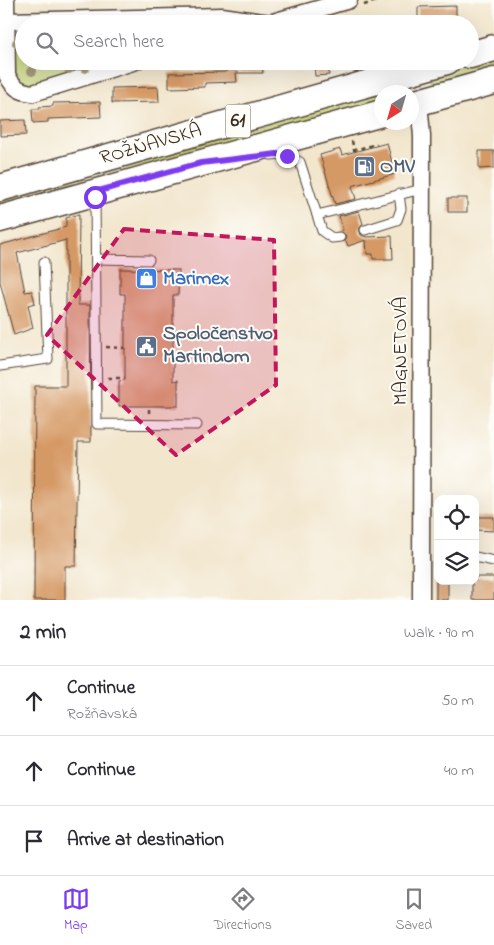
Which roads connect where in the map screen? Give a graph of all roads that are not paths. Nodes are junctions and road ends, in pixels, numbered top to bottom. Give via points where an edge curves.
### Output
1 (6, 0) edge
2 (349, 0) edge
3 (296, 15) edge
4 (6, 22) junction
5 (15, 22) edge
6 (494, 48) edge
7 (479, 52) edge
8 (107, 70) edge
9 (416, 70) edge
10 (412, 71) junction
11 (494, 81) edge
12 (413, 85) edge
13 (419, 102) edge
14 (374, 115) edge
15 (419, 122) edge
16 (90, 163) junction
17 (201, 163) junction
18 (0, 188) edge
19 (422, 189) junction
20 (95, 192) junction
21 (399, 194) junction
22 (318, 215) junction
23 (0, 219) edge
24 (365, 230) dead end
25 (340, 237) dead end
26 (96, 259) junction
27 (149, 260) dead end
28 (44, 262) dead end
29 (0, 366) edge
30 (197, 425) dead end
31 (479, 558) edge
32 (494, 561) edge
33 (421, 600) edge

1 - 4 street
2 - 3 street
4 - 5 street
4 - 8 street via 7,76 22,92 33,93
6 - 7 main road
9 - 10 main road, ROŽŇAVSKÁ / 61
10 - 12 main road
10 - 16 main road, ROŽŇAVSKÁ / 61
11 - 13 main road
14 - 17 main road, ROŽŇAVSKÁ / 61
15 - 19 street, MAGNETOVÁ
16 - 18 main road, ROŽŇAVSKÁ / 61
16 - 20 street
17 - 20 main road, ROŽŇAVSKÁ / 61
17 - 22 lane via 277,154 287,156 300,162
19 - 21 lane
19 - 33 street, MAGNETOVÁ
20 - 23 main road, ROŽŇAVSKÁ / 61
20 - 26 lane
21 - 22 lane
21 - 24 lane via 402,209 397,220
22 - 25 lane via 322,231 332,238
26 - 27 lane
26 - 30 lane via 97,424
28 - 29 lane via 48,359
31 - 32 lane

